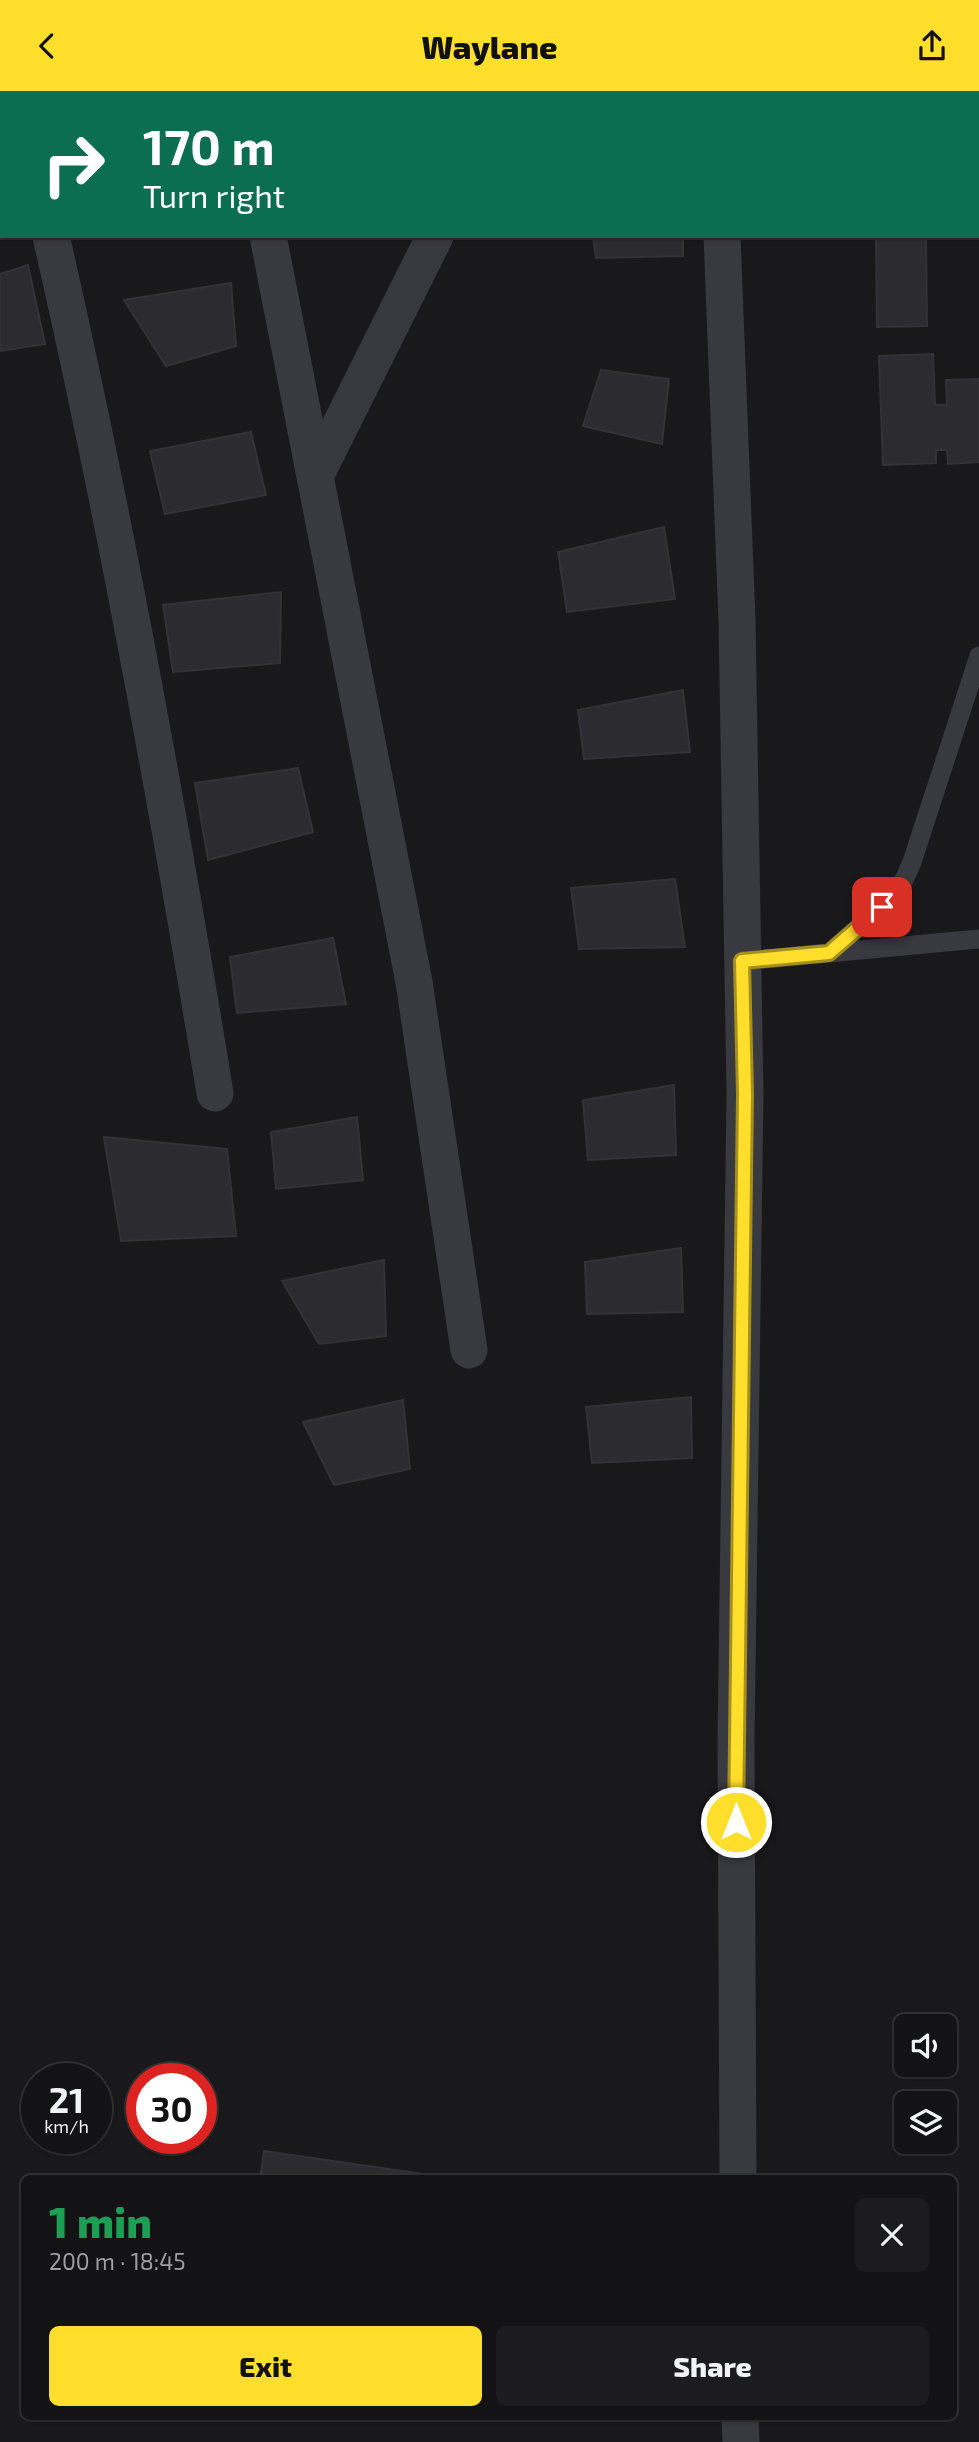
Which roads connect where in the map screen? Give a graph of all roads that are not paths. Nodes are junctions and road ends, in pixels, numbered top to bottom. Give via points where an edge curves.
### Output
1 (51, 238) edge
2 (268, 238) edge
3 (434, 238) edge
4 (722, 238) edge
5 (316, 474) junction
6 (979, 656) edge
7 (979, 939) edge
8 (829, 953) junction
9 (742, 961) junction
10 (215, 1093) dead end
11 (469, 1350) dead end
12 (738, 2175) edge
13 (740, 2420) edge
14 (741, 2442) edge

1 - 10 street via 89,401 167,804
2 - 5 street
3 - 5 street
4 - 9 street via 737,621
5 - 11 street via 414,982
6 - 8 lane via 899,891
7 - 8 lane
8 - 9 lane
9 - 12 street
13 - 14 street

